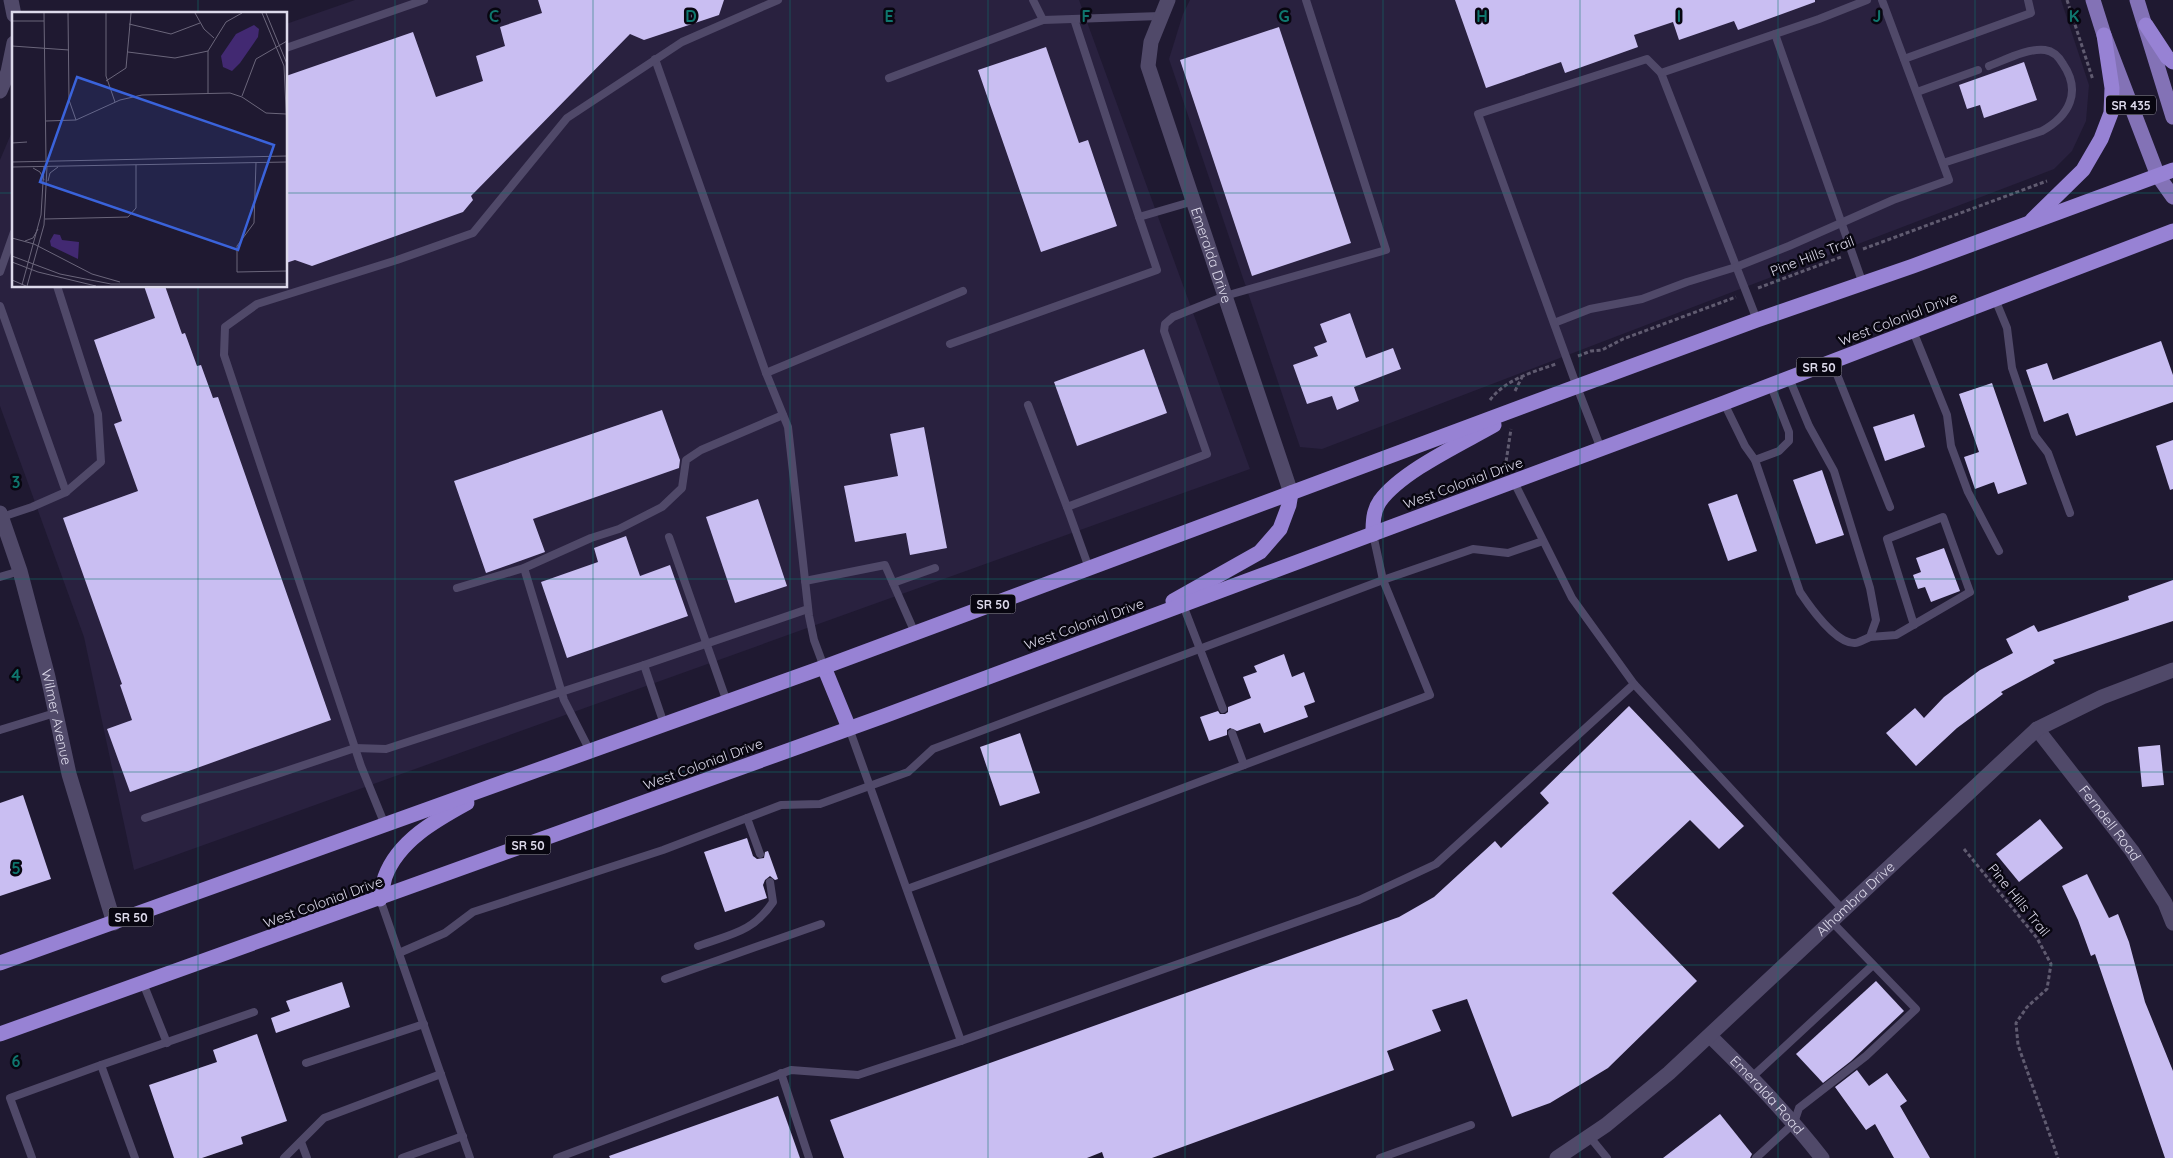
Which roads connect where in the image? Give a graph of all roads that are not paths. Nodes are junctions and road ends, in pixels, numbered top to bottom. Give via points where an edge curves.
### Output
1 (424, 0) edge
2 (778, 0) edge
3 (1033, 0) edge
4 (1168, 0) edge
5 (1306, 0) edge
6 (1867, 0) edge
7 (1882, 0) edge
8 (2028, 0) edge
9 (2093, 0) edge
10 (2137, 0) edge
11 (1160, 16) junction
12 (1074, 19) junction
13 (1043, 20) junction
14 (2146, 25) junction
15 (1775, 34) junction
16 (2104, 35) junction
17 (288, 47) edge
18 (12, 53) edge
19 (655, 59) junction
20 (1904, 59) junction
21 (2173, 62) edge
22 (1989, 66) dead end
23 (1978, 70) dead end
24 (1661, 73) junction
25 (888, 78) dead end
26 (0, 91) edge
27 (1917, 92) junction
28 (2173, 118) edge
29 (1943, 163) junction
30 (2173, 170) edge
31 (2158, 176) junction
32 (2173, 197) edge
33 (1194, 202) junction
34 (1139, 217) junction
35 (1842, 223) junction
36 (2028, 225) junction
37 (2173, 231) edge
38 (12, 238) edge
39 (1736, 267) junction
40 (0, 272) edge
41 (1863, 284) junction
42 (58, 288) edge
43 (963, 291) dead end
44 (1225, 296) junction
45 (1995, 299) junction
46 (0, 306) edge
47 (1757, 320) junction
48 (1554, 323) junction
49 (1913, 331) junction
50 (950, 344) dead end
51 (1832, 362) junction
52 (766, 373) junction
53 (1789, 378) junction
54 (1771, 386) junction
55 (1577, 387) junction
56 (1532, 403) junction
57 (1724, 403) junction
58 (1028, 405) dead end
59 (783, 415) junction
60 (1602, 449) junction
61 (1755, 460) junction
62 (1514, 482) junction
63 (66, 492) junction
64 (1291, 493) junction
65 (1067, 507) junction
66 (1890, 507) dead end
67 (2070, 513) dead end
68 (1, 515) edge
69 (1373, 534) junction
70 (669, 537) dead end
71 (1543, 540) junction
72 (1999, 551) dead end
73 (524, 568) junction
74 (935, 568) dead end
75 (1089, 568) junction
76 (20, 571) junction
77 (0, 578) edge
78 (1383, 580) junction
79 (805, 581) junction
80 (893, 583) junction
81 (457, 588) dead end
82 (1183, 605) junction
83 (808, 609) junction
84 (1132, 624) junction
85 (1914, 626) junction
86 (915, 633) junction
87 (1870, 637) junction
88 (706, 644) junction
89 (1200, 650) junction
90 (644, 665) junction
91 (824, 667) junction
92 (2173, 670) edge
93 (1634, 684) junction
94 (562, 692) junction
95 (727, 702) junction
96 (1223, 709) dead end
97 (55, 713) junction
98 (664, 724) junction
99 (849, 728) junction
100 (2037, 729) junction
101 (0, 730) edge
102 (1232, 733) dead end
103 (355, 748) junction
104 (590, 751) junction
105 (1244, 765) junction
106 (501, 783) junction
107 (870, 785) junction
108 (145, 818) dead end
109 (746, 818) junction
110 (385, 825) junction
111 (760, 854) dead end
112 (770, 882) dead end
113 (907, 889) junction
114 (380, 899) junction
115 (1844, 911) junction
116 (1832, 922) junction
117 (114, 923) junction
118 (2173, 923) edge
119 (821, 924) dead end
120 (698, 946) dead end
121 (399, 953) junction
122 (0, 963) edge
123 (1873, 965) junction
124 (665, 979) dead end
125 (143, 983) junction
126 (254, 1012) dead end
127 (424, 1024) junction
128 (0, 1034) edge
129 (1710, 1036) junction
130 (961, 1042) junction
131 (167, 1043) junction
132 (306, 1063) dead end
133 (101, 1065) junction
134 (781, 1073) junction
135 (442, 1074) junction
136 (1752, 1077) junction
137 (1794, 1122) junction
138 (1470, 1125) dead end
139 (463, 1136) junction
140 (1589, 1136) junction
141 (300, 1142) junction
142 (32, 1158) edge
143 (136, 1158) edge
144 (284, 1158) edge
145 (307, 1158) edge
146 (402, 1158) edge
147 (470, 1158) edge
148 (557, 1158) edge
149 (809, 1158) edge
150 (1380, 1158) edge
151 (1558, 1158) edge
152 (1607, 1158) edge
153 (1756, 1158) edge
154 (1822, 1158) edge

1 - 17 lane
2 - 19 lane via 682,42
3 - 13 lane
4 - 11 street, Emeralda Drive
5 - 44 lane via 1386,250
6 - 15 lane
7 - 20 lane
8 - 20 lane via 2031,13
9 - 16 main road, SR 435
10 - 14 main road, SR 435
11 - 12 lane
11 - 33 street, Emeralda Drive via 1150,42 1148,66
12 - 13 lane
12 - 34 lane
13 - 25 lane
14 - 21 highway
14 - 28 main road, SR 435
15 - 24 lane
15 - 35 lane
16 - 31 main road, SR 435
16 - 36 highway via 2112,88 2111,113 2101,139 2082,170
18 - 26 street
19 - 52 lane
19 - 103 lane via 567,118 473,233 257,304 226,327 224,355
20 - 27 lane
22 - 29 lane via 2027,52 2047,50 2055,54 2068,72 2072,90 2068,107 2060,118 2042,131
23 - 27 lane
24 - 39 lane
24 - 48 lane via 1647,59 1478,114
27 - 29 lane
29 - 35 lane via 1949,180
30 - 31 highway, SR 50
31 - 32 main road, SR 435
31 - 36 highway, SR 50
33 - 34 lane
33 - 44 street, Emeralda Drive
34 - 50 lane via 1157,270
35 - 39 lane
35 - 41 lane
36 - 41 highway, SR 50
37 - 45 highway, West Colonial Drive / SR 50
38 - 40 lane
39 - 47 lane
39 - 48 lane via 1642,299 1590,309
41 - 47 highway, SR 50
42 - 63 lane via 98,414 101,462
43 - 52 lane
44 - 64 street, Emeralda Drive
44 - 65 lane via 1173,317 1165,324 1164,332 1208,454
45 - 49 highway, West Colonial Drive / SR 50
45 - 67 lane via 2007,328 2012,368 2035,436 2048,453
46 - 63 lane
47 - 55 highway, SR 50
48 - 55 lane
49 - 51 highway, West Colonial Drive / SR 50
49 - 72 lane via 1947,415 1951,446 1968,492
51 - 53 highway, West Colonial Drive / SR 50
51 - 66 lane
52 - 59 lane
53 - 54 highway, West Colonial Drive / SR 50
53 - 87 lane via 1808,426 1834,471 1870,588 1876,620
54 - 57 highway, West Colonial Drive / SR 50
54 - 61 lane via 1789,432 1789,441 1779,451
55 - 56 highway, SR 50
55 - 60 lane
56 - 64 highway, SR 50
56 - 69 highway via 1399,480 1379,502 1373,519
57 - 60 highway, West Colonial Drive / SR 50
57 - 61 lane
58 - 65 lane
59 - 73 lane via 701,450 686,460 682,488 662,506 619,529
59 - 79 lane via 788,427
60 - 62 highway, West Colonial Drive / SR 50
61 - 87 lane via 1806,602 1842,641 1856,643
62 - 69 highway, West Colonial Drive / SR 50
62 - 71 lane
63 - 68 lane via 32,507
64 - 75 highway, SR 50
64 - 84 highway via 1290,505 1280,529 1260,552
65 - 75 lane
68 - 76 street, Wilmer Avenue
69 - 78 lane
69 - 82 highway, West Colonial Drive / SR 50
70 - 88 lane
71 - 78 lane via 1508,553 1473,550
71 - 93 lane via 1572,598
73 - 81 lane
73 - 94 lane
74 - 80 lane
75 - 86 highway, SR 50
76 - 77 lane
76 - 97 street, Wilmer Avenue
78 - 89 lane
78 - 105 lane via 1430,695
79 - 80 lane via 884,566
79 - 83 lane
80 - 86 lane
82 - 84 highway, West Colonial Drive / SR 50
82 - 89 lane
83 - 88 lane
83 - 91 lane
84 - 99 highway, West Colonial Drive / SR 50
85 - 85 lane via 1970,592 1943,517 1887,539
85 - 87 lane via 1896,636
86 - 91 highway, SR 50
88 - 90 lane
88 - 95 lane
89 - 96 lane
89 - 107 lane via 933,749 908,772
90 - 94 lane
90 - 98 lane
91 - 95 highway, SR 50
91 - 99 highway
92 - 100 street, Alhambra Drive via 2102,697
93 - 115 lane
93 - 130 lane via 1436,864 1359,900
94 - 103 lane via 386,749
94 - 104 lane
95 - 98 highway, SR 50
97 - 101 lane
97 - 117 street, Wilmer Avenue via 69,774
98 - 104 highway, SR 50
99 - 107 lane
99 - 114 highway, West Colonial Drive / SR 50
100 - 115 street, Alhambra Drive
100 - 118 street, Ferndell Road via 2132,851 2165,902
102 - 105 lane
103 - 108 lane
103 - 110 lane
104 - 106 highway, SR 50
105 - 113 lane
106 - 110 highway, SR 50
106 - 114 highway via 432,823 400,852 385,876
107 - 109 lane via 820,804 781,805
107 - 113 lane
109 - 111 lane
109 - 121 lane via 663,850 473,912 445,933
110 - 117 highway, SR 50
112 - 120 lane via 773,902 763,917 752,926
113 - 130 lane
114 - 121 lane
114 - 125 highway, West Colonial Drive / SR 50
115 - 116 street, Alhambra Drive
116 - 123 lane
116 - 129 street, Alhambra Drive
117 - 122 highway, SR 50
119 - 124 lane
121 - 127 lane
123 - 136 lane
123 - 137 lane via 1916,1009 1866,1056 1799,1108
125 - 128 highway, West Colonial Drive / SR 50
125 - 131 lane
126 - 131 lane
127 - 132 lane
127 - 135 lane
129 - 136 street, Emeralda Road
129 - 140 street, Alhambra Drive via 1662,1079
130 - 134 lane via 858,1075 791,1070
131 - 133 lane
133 - 142 lane via 10,1098
133 - 143 lane
134 - 148 lane
134 - 149 lane
135 - 139 lane
135 - 141 lane via 324,1118
136 - 137 street, Emeralda Road
137 - 153 lane
137 - 154 street, Emeralda Road
138 - 150 lane
139 - 146 lane
139 - 147 lane
140 - 151 street, Alhambra Drive
140 - 152 lane
141 - 144 lane
141 - 145 lane

